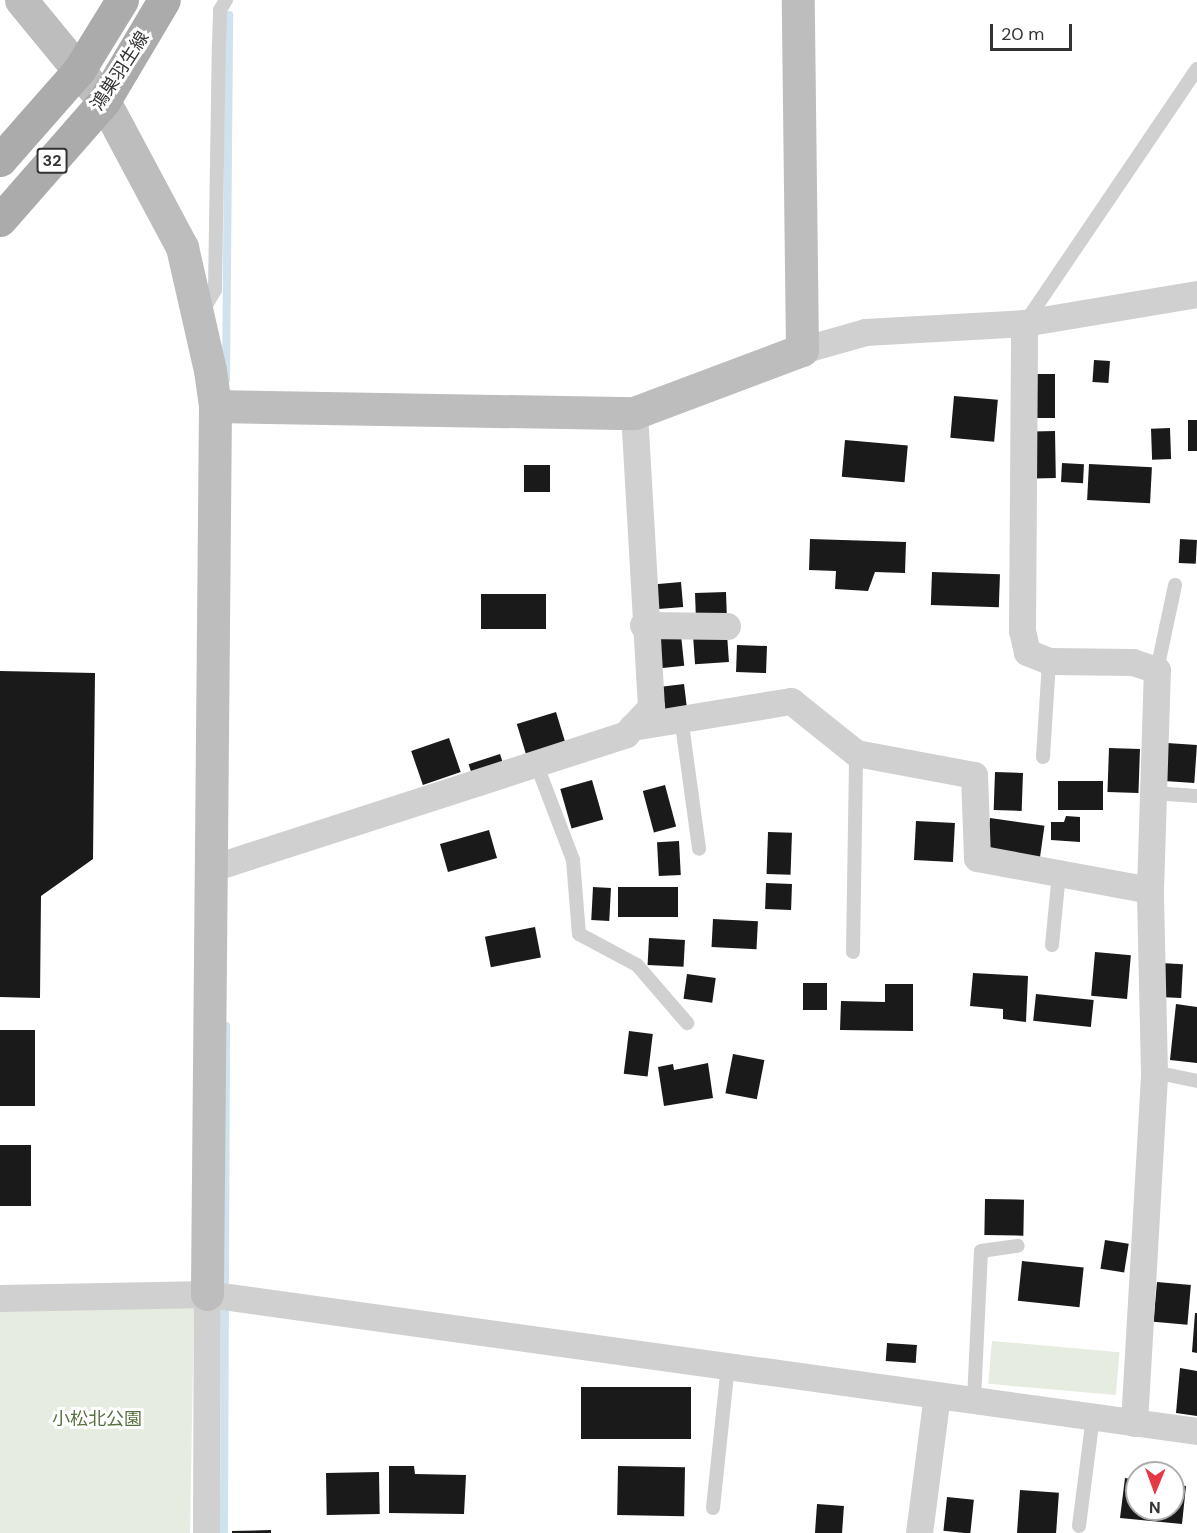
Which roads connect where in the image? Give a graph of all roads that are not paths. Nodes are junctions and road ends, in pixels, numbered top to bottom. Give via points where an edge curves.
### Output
1 (21, 0) edge
2 (122, 0) edge
3 (164, 0) edge
4 (226, 0) edge
5 (798, 0) edge
6 (1197, 69) edge
7 (80, 70) junction
8 (104, 101) junction
9 (0, 160) edge
10 (0, 220) edge
11 (1197, 294) edge
12 (199, 319) junction
13 (1024, 323) junction
14 (802, 350) junction
15 (215, 406) junction
16 (634, 413) junction
17 (1175, 585) dead end
18 (643, 625) junction
19 (727, 626) dead end
20 (1049, 661) junction
21 (1157, 670) junction
22 (681, 717) junction
23 (632, 727) junction
24 (856, 753) junction
25 (1043, 757) dead end
26 (536, 763) junction
27 (1153, 793) junction
28 (1197, 796) edge
29 (699, 849) dead end
30 (208, 869) junction
31 (1059, 873) junction
32 (1150, 890) junction
33 (1052, 945) dead end
34 (853, 951) dead end
35 (687, 1023) dead end
36 (1154, 1072) junction
37 (1197, 1081) edge
38 (1018, 1246) dead end
39 (207, 1294) junction
40 (0, 1298) edge
41 (728, 1366) junction
42 (937, 1395) junction
43 (974, 1400) junction
44 (1093, 1417) junction
45 (1134, 1423) junction
46 (1197, 1431) edge
47 (712, 1508) dead end
48 (1079, 1526) dead end
49 (206, 1533) edge
50 (919, 1533) edge

1 - 7 street
2 - 7 main road, 鴻巣羽生線 / 32
3 - 8 main road, 鴻巣羽生線 / 32
4 - 12 lane via 220,10 215,290
5 - 14 street
6 - 13 lane
7 - 8 street
7 - 9 main road, 鴻巣羽生線 / 32
8 - 10 main road, 鴻巣羽生線 / 32
8 - 12 street via 182,247
11 - 13 street
12 - 15 street
13 - 14 street via 865,332
13 - 20 street via 1022,631 1027,651
14 - 16 street
15 - 16 street
15 - 30 street
16 - 18 street
17 - 21 lane
18 - 19 street
18 - 23 street via 651,707
20 - 21 street via 1133,662
20 - 25 lane
21 - 27 street
22 - 23 street
22 - 24 street via 790,701
22 - 29 lane
23 - 26 street via 626,734
24 - 31 street via 974,776 977,858
24 - 34 lane
26 - 30 street
26 - 35 lane via 573,860 579,934 637,965
27 - 28 lane
27 - 32 street
30 - 39 street
31 - 32 street
31 - 33 lane
32 - 36 street
36 - 37 lane
36 - 45 street
38 - 43 lane via 981,1251
39 - 40 street
39 - 41 street
39 - 49 street
41 - 42 street
41 - 47 lane
42 - 43 street
42 - 50 street
43 - 44 street
44 - 45 street
44 - 48 lane
45 - 46 street

